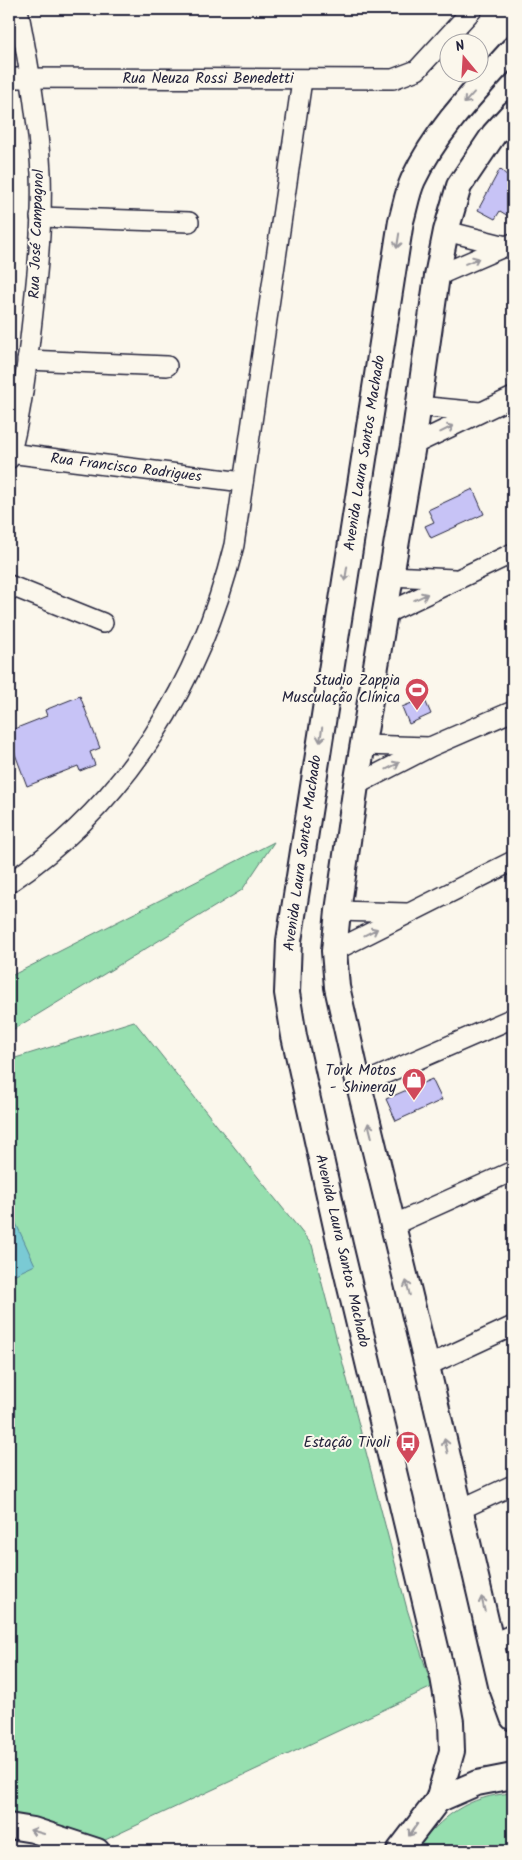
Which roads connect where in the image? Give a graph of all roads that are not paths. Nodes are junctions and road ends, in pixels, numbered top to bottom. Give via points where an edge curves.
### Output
1 (18, 9) edge
2 (472, 9) edge
3 (513, 49) edge
4 (9, 78) edge
5 (32, 79) junction
6 (302, 80) junction
7 (513, 113) edge
8 (40, 217) junction
9 (189, 222) dead end
10 (446, 231) junction
11 (510, 245) edge
12 (437, 276) junction
13 (27, 360) junction
14 (167, 366) dead end
15 (513, 397) edge
16 (418, 406) junction
17 (482, 412) junction
18 (413, 445) junction
19 (9, 455) edge
20 (243, 482) junction
21 (513, 553) edge
22 (390, 576) junction
23 (458, 580) junction
24 (9, 585) edge
25 (383, 615) junction
26 (103, 623) dead end
27 (513, 711) edge
28 (363, 744) junction
29 (430, 747) junction
30 (356, 785) junction
31 (513, 861) edge
32 (9, 883) edge
33 (338, 911) junction
34 (407, 913) junction
35 (334, 951) junction
36 (513, 1018) edge
37 (358, 1085) junction
38 (513, 1171) edge
39 (393, 1225) junction
40 (513, 1326) edge
41 (427, 1366) junction
42 (513, 1485) edge
43 (460, 1509) junction
44 (503, 1639) edge
45 (513, 1718) edge
46 (513, 1776) edge
47 (438, 1800) junction
48 (9, 1826) edge
49 (97, 1851) edge
50 (400, 1851) edge

1 - 5 street, Rua José Campagnol
2 - 6 street, Rua Neuza Rossi Benedetti via 417,70 407,75 393,79
3 -> 47 main road, Avenida Laura Santos Machado via 453,115 432,146 412,182 401,221 289,941 287,993 294,1036 445,1686 452,1751
4 - 5 street, Rua Neuza Rossi Benedetti
5 - 6 street, Rua Neuza Rossi Benedetti
5 - 8 street, Rua José Campagnol via 41,176
6 - 20 street
7 - 10 main road via 494,134 459,186
8 - 9 street
8 - 13 street, Rua José Campagnol
10 - 11 street
10 - 12 main road
12 -> 11 street
12 - 16 main road
13 - 14 street
13 - 19 street, Rua José Campagnol
15 - 17 street
16 - 17 street
16 - 18 main road
18 -> 17 street
18 - 22 main road
19 - 20 street, Rua Francisco Rodrigues
20 - 32 street via 234,545 216,611 173,705 135,762 97,808 66,838
21 - 23 street
22 - 23 street
22 - 25 main road
25 -> 23 street
24 - 26 street
25 - 28 main road
27 - 29 street
28 - 29 street
28 - 30 main road
30 -> 29 street
30 - 33 main road
31 - 34 street
33 - 34 street
33 - 35 main road
35 -> 34 street
35 - 37 main road via 337,987
36 - 37 street
39 -> 37 main road
38 - 39 street
41 -> 39 main road
40 - 41 street
43 -> 41 main road
42 - 43 street
44 -> 43 main road
44 - 45 main road via 501,1684
46 - 47 main road via 477,1783
47 -> 50 main road
49 -> 48 main road via 33,1830

